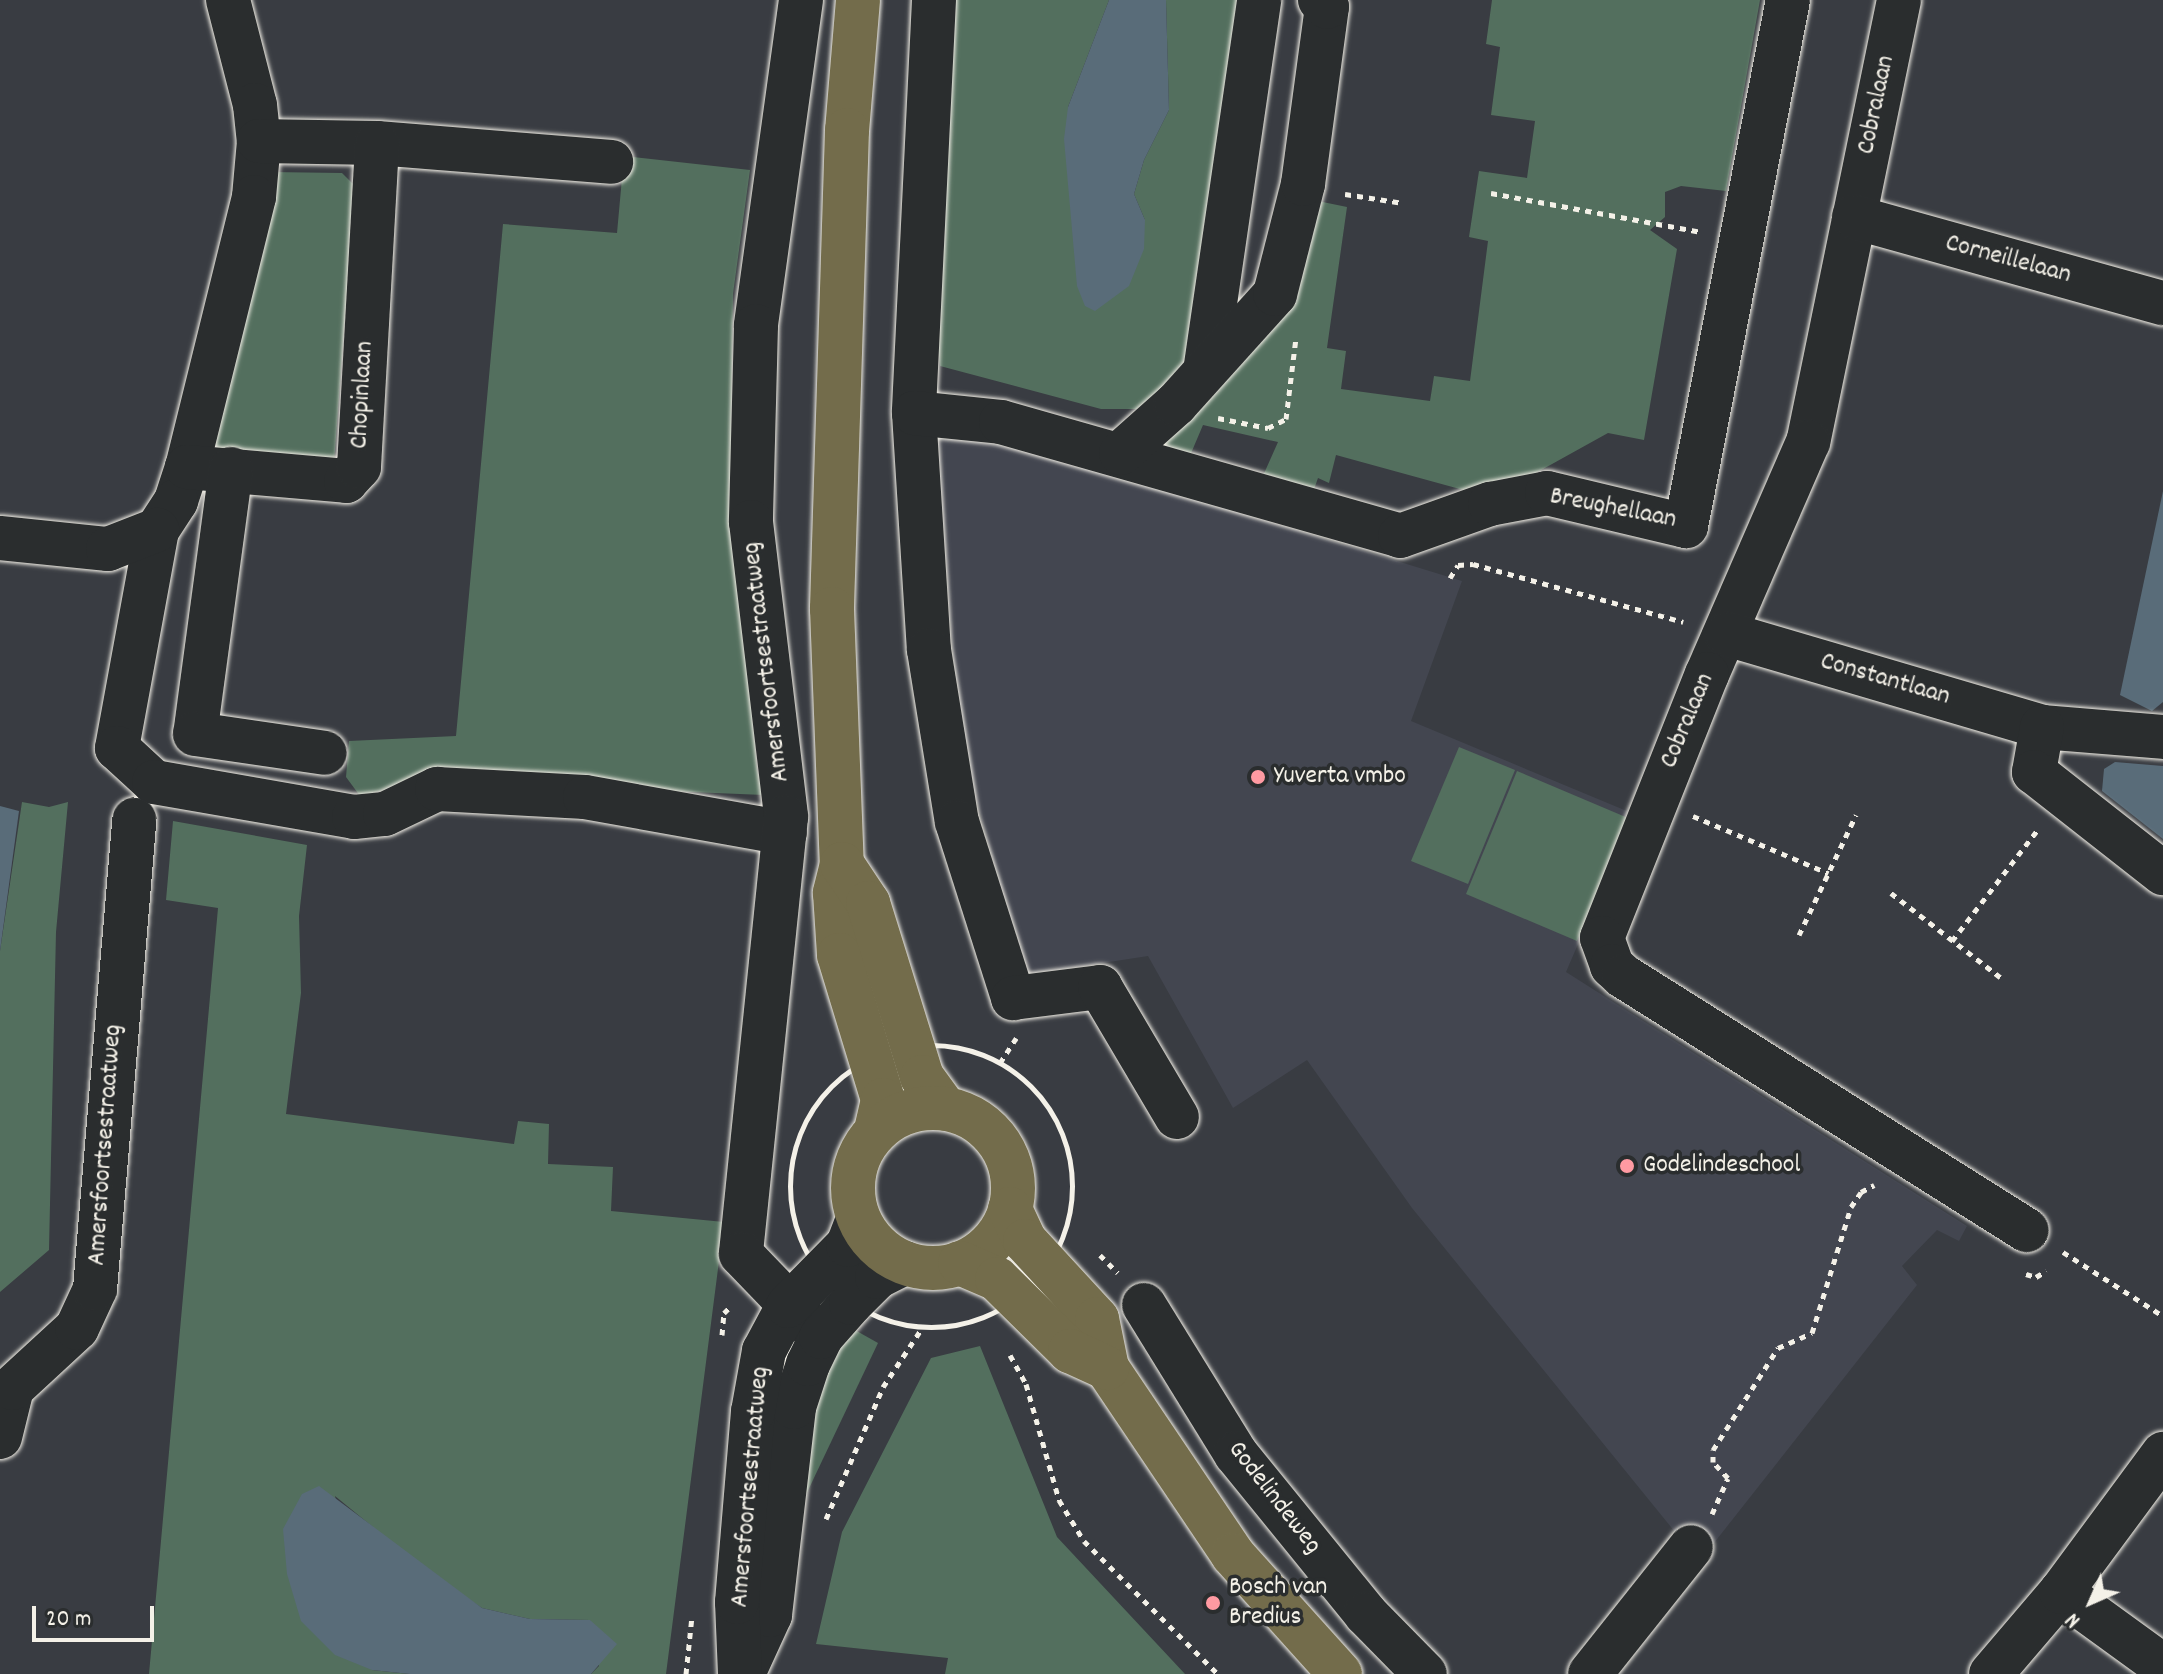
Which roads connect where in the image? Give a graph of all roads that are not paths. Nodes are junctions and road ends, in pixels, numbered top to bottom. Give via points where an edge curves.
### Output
1 (228, 0) edge
2 (801, 0) edge
3 (858, 0) edge
4 (934, 0) edge
5 (1259, 0) edge
6 (1320, 0) edge
7 (1788, 0) edge
8 (1899, 0) edge
9 (259, 141) junction
10 (377, 143) junction
11 (611, 162) dead end
12 (1854, 217) junction
13 (2163, 303) edge
14 (1206, 365) junction
15 (914, 413) junction
16 (1121, 453) junction
17 (187, 467) junction
18 (231, 469) junction
19 (157, 530) junction
20 (0, 538) edge
21 (1727, 634) junction
22 (2042, 727) junction
23 (2163, 737) edge
24 (325, 753) dead end
25 (134, 820) dead end
26 (785, 833) junction
27 (842, 864) junction
28 (2163, 873) edge
29 (945, 1109) junction
30 (1177, 1117) dead end
31 (876, 1131) junction
32 (1010, 1209) junction
33 (858, 1219) junction
34 (2027, 1230) road end
35 (905, 1263) junction
36 (960, 1263) junction
37 (1144, 1305) dead end
38 (788, 1306) junction
39 (821, 1337) junction
40 (1107, 1368) junction
41 (0, 1437) edge
42 (2163, 1454) edge
43 (1691, 1547) road end
44 (2061, 1592) junction
45 (2163, 1666) edge
46 (742, 1674) edge
47 (1340, 1674) edge
48 (1425, 1674) edge
49 (1590, 1674) edge
50 (1991, 1674) edge

1 - 9 street via 246,55
2 - 26 street, Amersfoortsestraatweg via 756,326 751,522
3 - 27 main road via 847,130 832,609
4 - 15 street
5 - 14 street
6 - 14 street via 1327,7 1303,184 1275,294
7 - 16 street, Breughellaan via 1686,526 1547,493 1490,504 1400,536
8 - 12 street, Cobralaan
9 - 10 street
9 - 17 street via 254,197
10 - 11 street
10 - 18 street, Chopinlaan via 359,467 346,481
12 - 13 street, Corneillelaan
12 - 21 street, Cobralaan via 1808,442
14 - 16 street via 1176,404
15 - 16 street, Breughellaan via 1001,422
15 - 30 street via 929,650 957,822 1013,998 1100,987
17 - 18 street, Chopinlaan
17 - 19 street via 176,501
18 - 24 street via 195,734
19 - 20 street via 108,549
19 - 26 street via 117,748 154,782 354,817 385,814 437,789 585,797
21 - 22 street, Constantlaan
21 - 34 street, Cobralaan via 1605,924 1602,938 1612,966
22 - 23 street, Constantlaan
22 - 28 street via 2034,772
25 - 41 street, Amersfoortsestraatweg via 95,1289 77,1328 12,1388
26 - 38 street, Amersfoortsestraatweg via 741,1254
27 - 29 main road via 868,903 922,1077
27 - 31 main road via 835,893 839,955 883,1100
29 - 31 main road via 908,1112
29 - 32 main road via 981,1124 1000,1145 1011,1171
31 - 33 main road via 856,1163 852,1181
32 - 36 main road via 987,1248
32 - 40 main road via 1025,1241 1097,1319
33 - 35 main road via 877,1246
33 - 38 street, Amersfoortsestraatweg via 848,1245
35 - 36 main road via 923,1268
35 - 39 street, Amersfoortsestraatweg via 877,1277
36 - 40 main road via 997,1279 1070,1351
37 - 48 street, Godelindeweg via 1236,1454 1366,1614
38 - 39 street, Amersfoortsestraatweg
38 - 46 street, Amersfoortsestraatweg via 764,1351 753,1412 737,1602
39 - 46 street, Amersfoortsestraatweg via 794,1407 770,1615
40 - 47 main road via 1233,1555
42 - 44 street
43 - 49 street
44 - 45 street
44 - 50 street

